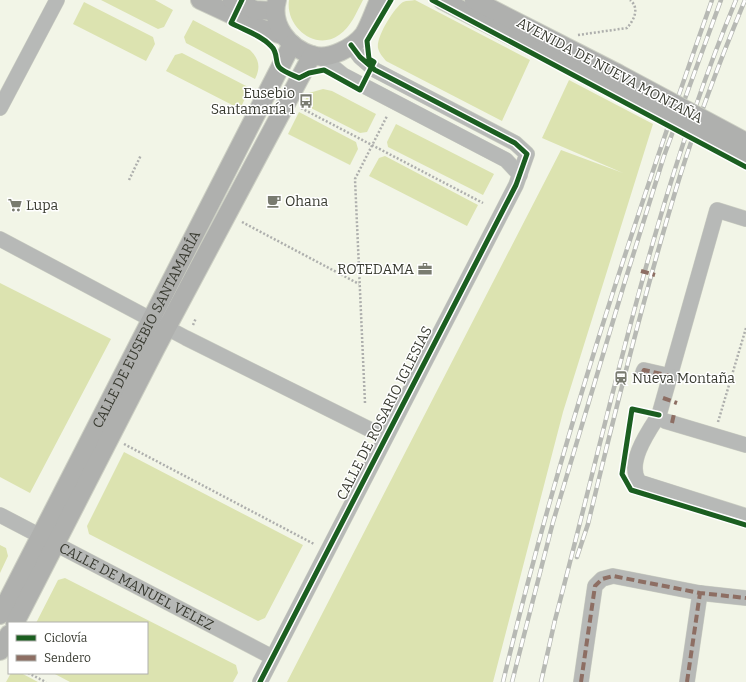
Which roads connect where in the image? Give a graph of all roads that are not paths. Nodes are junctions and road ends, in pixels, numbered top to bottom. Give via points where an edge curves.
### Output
1 (57, 0) edge
2 (200, 0) edge
3 (232, 0) edge
4 (379, 0) edge
5 (442, 0) edge
6 (474, 0) edge
7 (275, 5) edge
8 (287, 40) junction
9 (351, 45) junction
10 (316, 56) junction
11 (614, 80) junction
12 (0, 108) edge
13 (746, 142) edge
14 (746, 158) edge
15 (520, 175) junction
16 (746, 220) edge
17 (0, 239) edge
18 (150, 320) junction
19 (167, 328) junction
20 (644, 372) dead end
21 (670, 376) junction
22 (665, 421) dead end
23 (385, 437) junction
24 (746, 445) edge
25 (0, 515) edge
26 (746, 516) edge
27 (39, 536) junction
28 (56, 545) junction
29 (700, 593) junction
30 (746, 598) edge
31 (0, 615) edge
32 (16, 622) edge
33 (8, 636) edge
34 (0, 651) edge
35 (272, 657) junction
36 (260, 682) edge
37 (581, 682) edge
38 (687, 682) edge

1 - 12 street
2 - 8 main road
3 - 7 main road via 255,10
4 - 9 main road via 364,34
5 - 11 main road, AVENIDA DE NUEVA MONTAÑA
6 - 11 main road, AVENIDA DE NUEVA MONTAÑA via 568,48
7 - 8 main road
8 - 10 main road
8 - 18 main road, CALLE DE EUSEBIO SANTAMARÍA
9 - 10 main road via 340,51
9 - 15 street, CALLE DE ROSARIO IGLESIAS via 375,70 515,143 526,154
10 - 15 street via 343,75 506,160
10 - 19 main road, CALLE DE EUSEBIO SANTAMARÍA
11 - 13 main road, AVENIDA DE NUEVA MONTAÑA, bridge
11 - 14 main road, AVENIDA DE NUEVA MONTAÑA, bridge
15 - 23 street, CALLE DE ROSARIO IGLESIAS
16 - 21 street via 717,210
17 - 18 street
18 - 19 street
18 - 27 main road, CALLE DE EUSEBIO SANTAMARÍA
19 - 23 street
19 - 28 main road, CALLE DE EUSEBIO SANTAMARÍA
20 - 21 street
21 - 26 street via 658,415 643,440 634,470 636,478 639,482
22 - 24 street
23 - 35 street, CALLE DE ROSARIO IGLESIAS
25 - 27 street, CALLE DE MANUEL VELEZ
27 - 28 street, CALLE DE MANUEL VELEZ
27 - 31 main road, CALLE DE EUSEBIO SANTAMARÍA
28 - 32 main road, CALLE DE EUSEBIO SANTAMARÍA
28 - 35 street, CALLE DE MANUEL VELEZ
29 - 30 street
29 - 37 street via 613,576 602,579 596,586
29 - 38 street
33 - 34 main road
35 - 36 street, CALLE DE ROSARIO IGLESIAS

